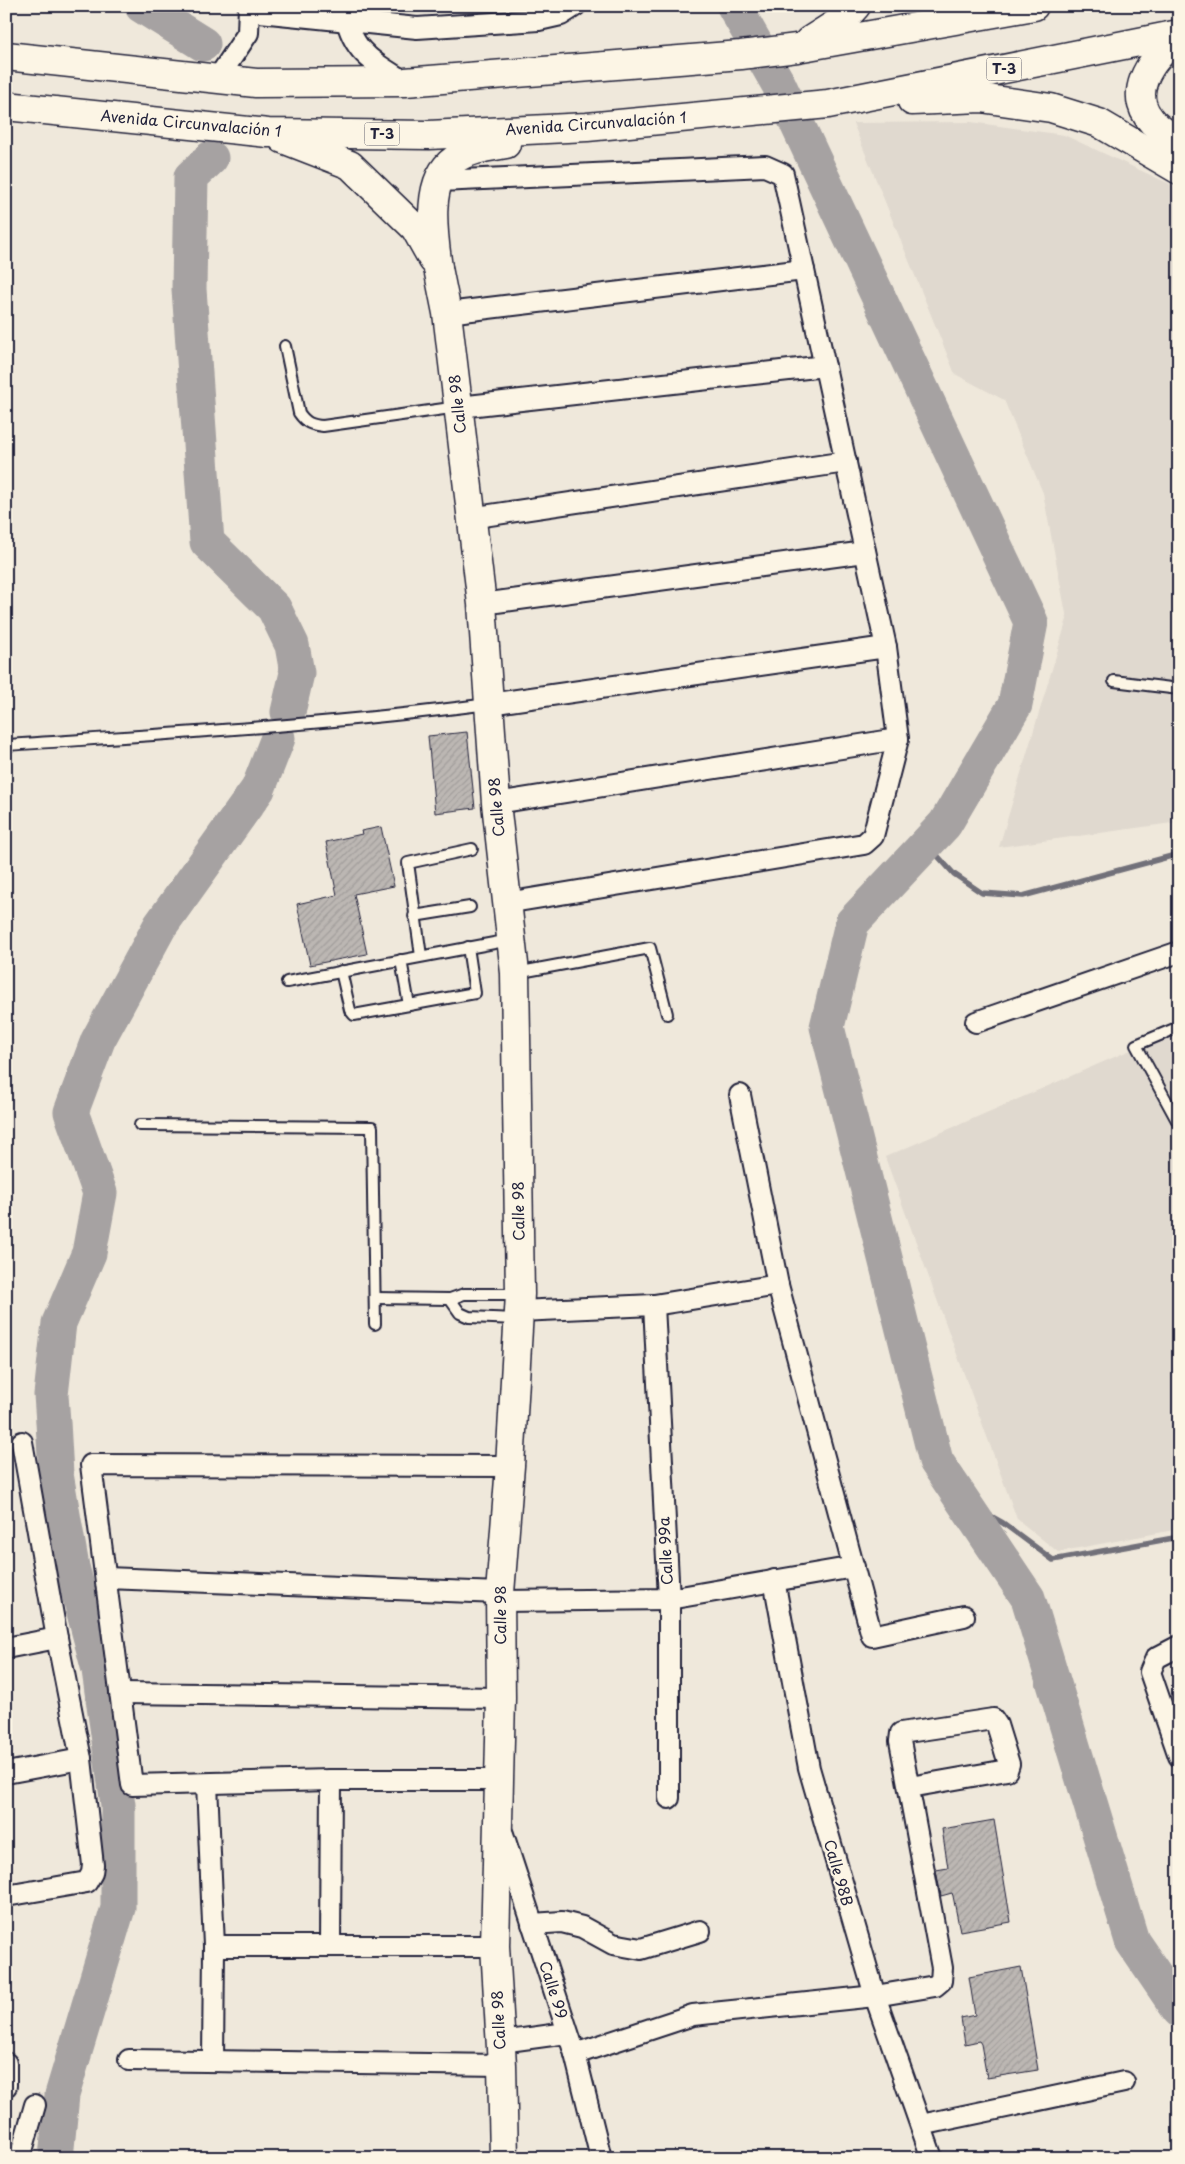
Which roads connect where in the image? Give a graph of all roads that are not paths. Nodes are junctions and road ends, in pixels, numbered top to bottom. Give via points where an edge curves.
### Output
1 (575, 6) edge
2 (856, 6) edge
3 (1028, 7) edge
4 (249, 9) edge
5 (345, 14) edge
6 (1179, 36) edge
7 (797, 48) junction
8 (6, 56) edge
9 (218, 78) junction
10 (405, 82) junction
11 (828, 104) junction
12 (6, 106) edge
13 (587, 127) junction
14 (268, 133) junction
15 (1179, 141) edge
16 (1179, 170) edge
17 (440, 181) junction
18 (438, 268) junction
19 (804, 270) junction
20 (447, 313) junction
21 (286, 346) dead end
22 (825, 366) junction
23 (459, 407) junction
24 (846, 462) junction
25 (470, 518) junction
26 (865, 552) junction
27 (482, 604) junction
28 (886, 647) junction
29 (1114, 681) dead end
30 (1179, 689) edge
31 (488, 704) junction
32 (898, 739) junction
33 (6, 745) edge
34 (496, 803) junction
35 (472, 849) dead end
36 (506, 904) junction
37 (470, 907) dead end
38 (414, 916) junction
39 (510, 940) junction
40 (468, 947) junction
41 (1179, 952) edge
42 (421, 956) junction
43 (401, 960) junction
44 (342, 972) junction
45 (514, 973) junction
46 (287, 982) dead end
47 (409, 1005) junction
48 (667, 1014) dead end
49 (976, 1022) dead end
50 (1179, 1027) edge
51 (740, 1095) dead end
52 (1179, 1124) edge
53 (140, 1125) dead end
54 (778, 1285) junction
55 (375, 1298) junction
56 (450, 1299) junction
57 (654, 1305) junction
58 (519, 1308) junction
59 (375, 1324) dead end
60 (22, 1442) dead end
61 (510, 1466) junction
62 (854, 1567) junction
63 (106, 1578) junction
64 (774, 1580) junction
65 (500, 1597) junction
66 (669, 1599) junction
67 (964, 1616) dead end
68 (57, 1638) junction
69 (1179, 1646) edge
70 (6, 1648) edge
71 (120, 1693) junction
72 (501, 1698) junction
73 (1179, 1756) edge
74 (81, 1759) junction
75 (6, 1773) edge
76 (331, 1780) junction
77 (499, 1780) junction
78 (207, 1784) junction
79 (910, 1787) junction
80 (669, 1798) dead end
81 (499, 1823) junction
82 (6, 1896) edge
83 (532, 1924) junction
84 (700, 1931) dead end
85 (214, 1946) junction
86 (330, 1946) junction
87 (495, 1946) junction
88 (875, 1996) junction
89 (567, 2033) junction
90 (501, 2054) junction
91 (575, 2054) junction
92 (129, 2060) dead end
93 (213, 2061) junction
94 (6, 2063) edge
95 (1124, 2082) dead end
96 (6, 2086) edge
97 (35, 2105) dead end
98 (921, 2125) junction
99 (20, 2158) edge
100 (504, 2158) edge
101 (601, 2158) edge
102 (932, 2158) edge

1 - 5 street via 561,15 538,20 426,28
2 - 7 main road via 845,18
3 - 7 main road
4 - 5 street
4 - 9 street via 248,34
5 - 10 street via 354,40 368,58
6 - 11 main road, Avenida Circunvalación 1 / T-3
6 - 15 main road via 1157,57 1146,72 1140,89 1143,109 1157,128
7 - 10 main road
8 - 9 main road
9 - 10 main road via 256,83
11 - 13 main road, Avenida Circunvalación 1 / T-3
11 - 16 main road via 981,98 1051,108 1099,123
12 - 14 main road, Avenida Circunvalación 1 / T-3
13 - 14 main road, Avenida Circunvalación 1 / T-3 via 429,135
13 - 17 main road via 475,150 453,160
14 - 18 main road via 350,165 416,228
17 - 18 main road via 433,213
17 - 19 street via 766,166 784,174
18 - 20 main road, Calle 98
19 - 20 street
19 - 22 street
20 - 23 main road, Calle 98
21 - 23 lane via 299,413 312,426
22 - 23 street
22 - 24 street
23 - 25 main road, Calle 98
24 - 25 street
24 - 26 street
25 - 27 main road, Calle 98
26 - 27 street
26 - 28 street
27 - 31 main road, Calle 98
28 - 31 street
28 - 32 street
29 - 30 lane
31 - 33 lane via 400,716
31 - 34 main road, Calle 98
32 - 34 street
32 - 36 street via 873,836 864,844
34 - 36 main road, Calle 98
35 - 38 lane via 408,863
36 - 39 main road, Calle 98
37 - 38 lane
38 - 42 lane
39 - 40 lane
39 - 45 main road, Calle 98
40 - 42 lane
40 - 47 lane via 475,993
41 - 49 street
42 - 43 lane
43 - 44 lane
43 - 47 lane
44 - 46 lane
44 - 47 lane via 352,1015
45 - 48 lane via 650,948
45 - 58 main road, Calle 98
50 - 52 lane via 1136,1045
51 - 54 street
53 - 55 lane via 372,1127
54 - 57 street
54 - 62 street
55 - 56 lane
55 - 59 lane
56 - 58 lane via 464,1294
56 - 58 lane via 460,1313 470,1317
57 - 58 street
57 - 66 street, Calle 99a
58 - 61 main road, Calle 98
60 - 68 street
61 - 63 street via 92,1465
61 - 65 main road, Calle 98
62 - 64 street
62 - 67 street via 872,1636
63 - 65 street
63 - 71 street
64 - 66 street
64 - 88 street, Calle 98B via 809,1768
65 - 66 street
65 - 72 main road, Calle 98
66 - 80 street, Calle 99a
68 - 70 street
68 - 74 street
69 - 73 street via 1156,1658 1150,1672
71 - 72 street
71 - 78 street via 132,1785
72 - 77 main road, Calle 98
74 - 75 street
74 - 82 street via 93,1865 90,1880
76 - 77 street
76 - 78 street
76 - 86 street
77 - 81 main road, Calle 98
78 - 85 street
79 - 79 street via 1007,1770 1009,1764 993,1719 901,1733
79 - 88 street via 942,1968 941,1981 935,1986
81 - 83 street, Calle 99
81 - 87 main road, Calle 98
83 - 84 street via 562,1922 582,1927 613,1944 641,1949
83 - 89 street, Calle 99
85 - 86 street
85 - 93 street
86 - 87 street
87 - 90 main road, Calle 98
88 - 91 street via 693,2015
88 - 98 street, Calle 98B
89 - 90 street
89 - 91 street, Calle 99
90 - 93 street
90 - 100 main road, Calle 98
91 - 101 street, Calle 99
92 - 93 street
94 - 96 street
95 - 98 street
97 - 99 street
98 - 102 street, Calle 98B

